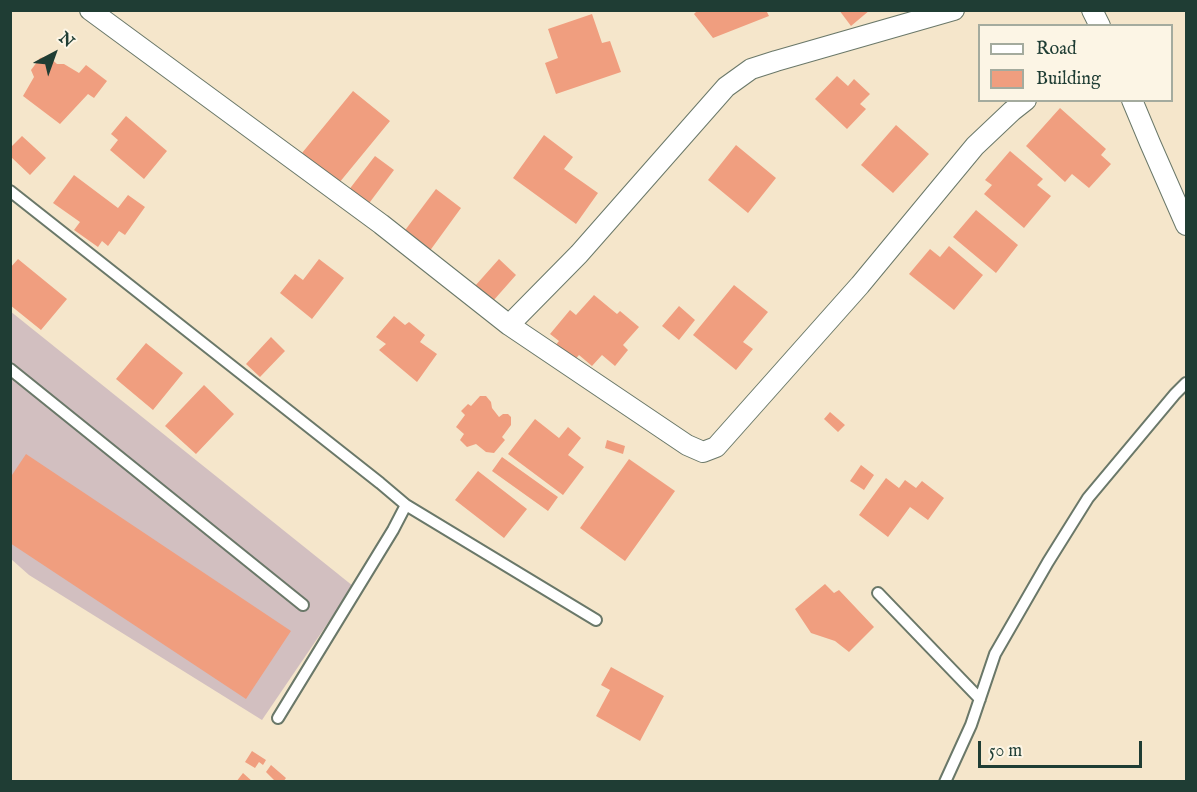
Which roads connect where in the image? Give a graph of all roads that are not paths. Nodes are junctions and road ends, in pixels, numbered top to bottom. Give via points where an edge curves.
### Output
1 (90, 10) edge
2 (954, 10) edge
3 (1092, 10) edge
4 (1099, 24) edge
5 (1023, 102) edge
6 (1133, 102) edge
7 (10, 191) edge
8 (1186, 225) edge
9 (509, 325) junction
10 (10, 369) edge
11 (1186, 383) edge
12 (406, 505) junction
13 (878, 593) dead end
14 (303, 605) dead end
15 (596, 620) dead end
16 (980, 699) junction
17 (278, 718) dead end
18 (945, 782) edge

1 - 9 street via 381,225
2 - 9 street via 776,61 742,75 726,87 579,254
3 - 4 street
5 - 9 street via 975,146 852,294 716,447 703,452 687,445
6 - 8 street
7 - 12 lane
10 - 14 lane
11 - 16 lane via 1088,498 995,654
12 - 15 lane
12 - 17 lane
13 - 16 lane
16 - 18 lane

